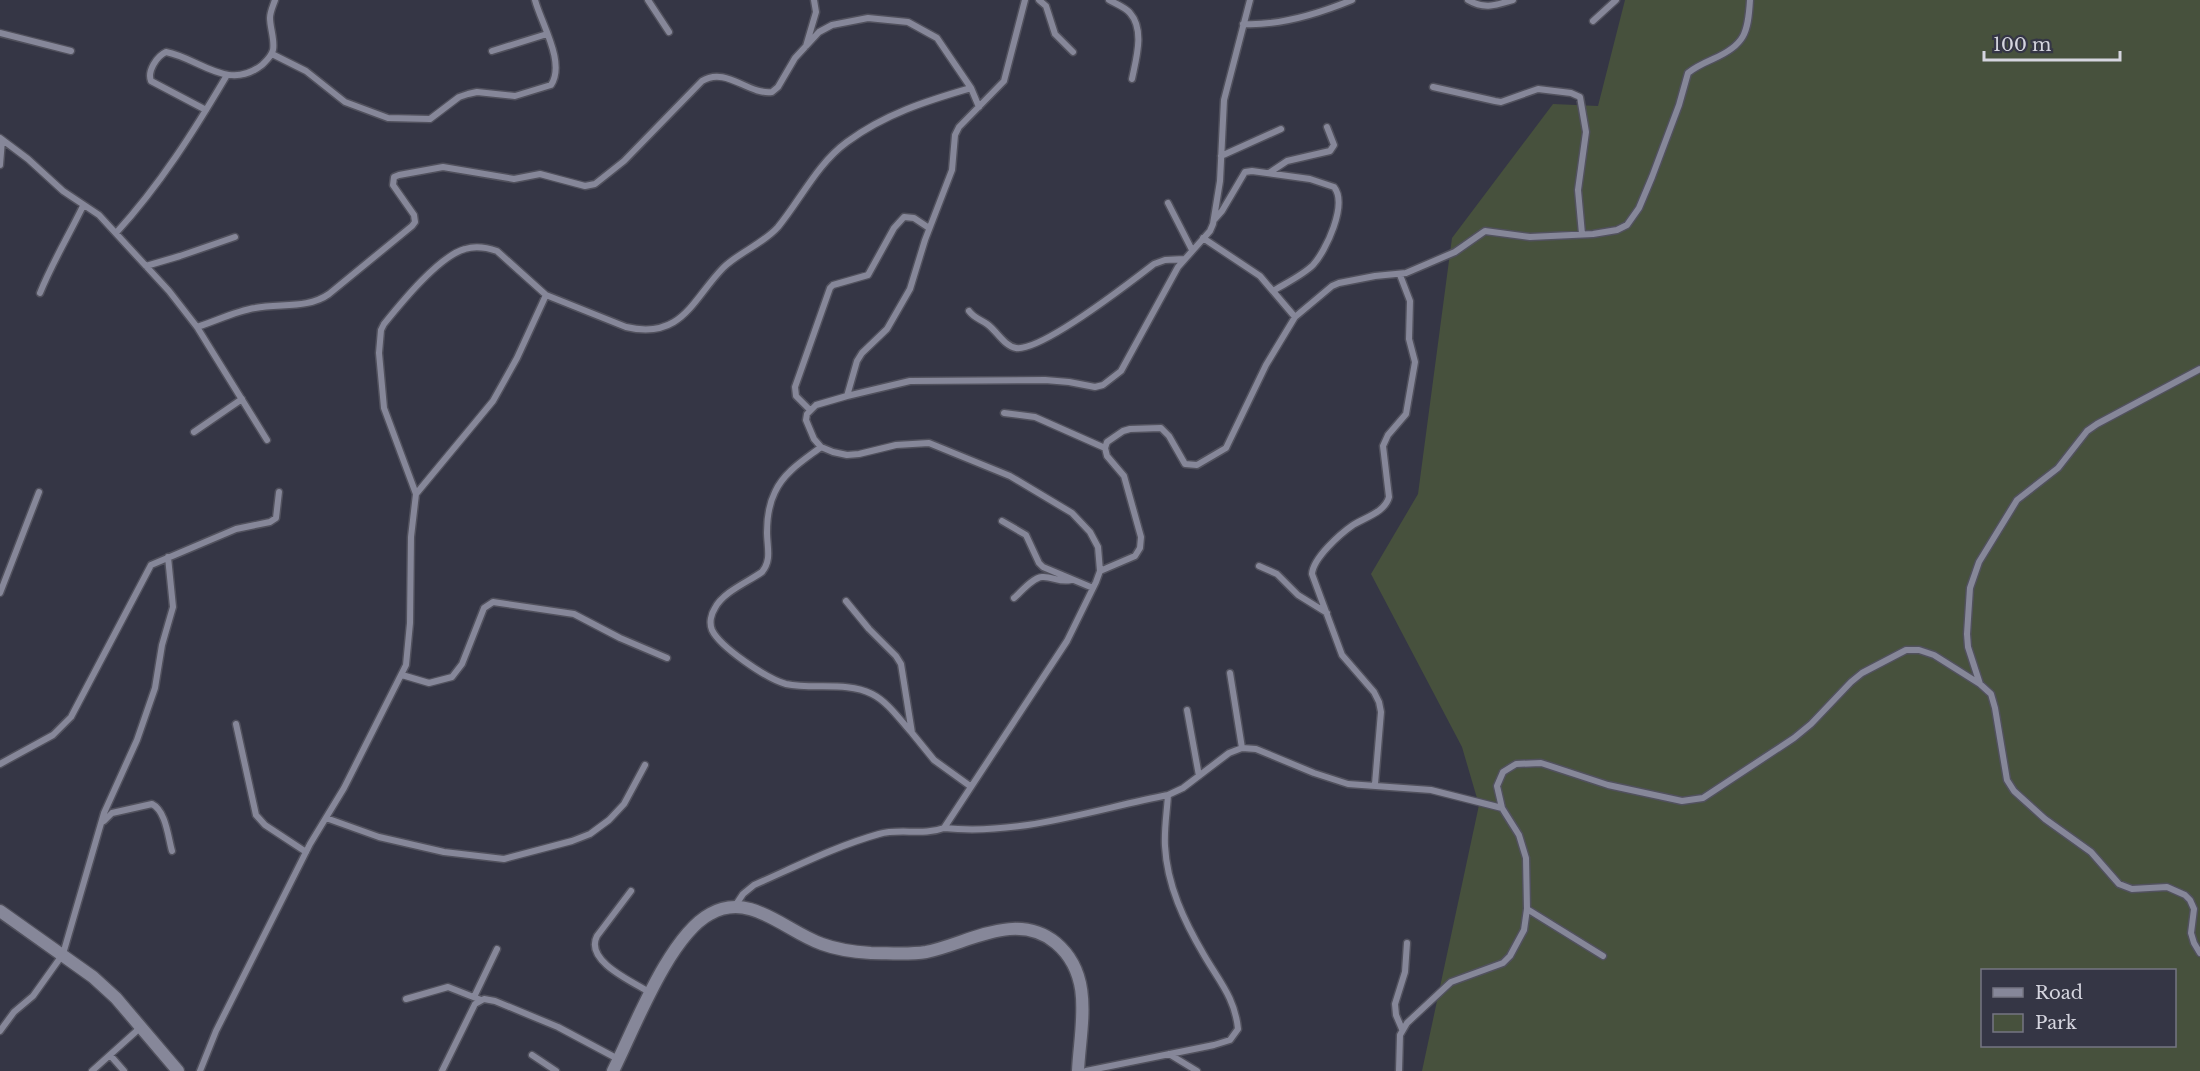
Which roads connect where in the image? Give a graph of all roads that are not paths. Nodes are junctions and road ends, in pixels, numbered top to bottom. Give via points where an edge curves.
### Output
1 (275, 0) edge
2 (535, 0) edge
3 (648, 0) edge
4 (814, 0) edge
5 (1025, 0) edge
6 (1041, 0) edge
7 (1109, 0) edge
8 (1250, 0) edge
9 (1352, 0) edge
10 (1468, 0) edge
11 (1513, 0) edge
12 (1616, 0) edge
13 (1750, 0) edge
14 (815, 18) junction
15 (1593, 21) dead end
16 (1243, 24) junction
17 (826, 28) junction
18 (669, 32) dead end
19 (0, 33) edge
20 (547, 34) junction
21 (805, 48) junction
22 (71, 51) dead end
23 (492, 51) dead end
24 (1073, 52) dead end
25 (272, 54) junction
26 (227, 75) junction
27 (1132, 79) dead end
28 (1432, 87) dead end
29 (971, 88) junction
30 (979, 107) junction
31 (206, 110) junction
32 (1327, 126) dead end
33 (1281, 129) dead end
34 (1, 139) edge
35 (1221, 156) junction
36 (0, 165) edge
37 (1269, 173) junction
38 (1168, 203) dead end
39 (83, 206) junction
40 (1214, 220) junction
41 (929, 228) junction
42 (116, 233) junction
43 (1582, 234) junction
44 (235, 237) dead end
45 (1203, 238) junction
46 (1192, 250) junction
47 (1184, 259) junction
48 (146, 266) junction
49 (1400, 275) junction
50 (1273, 291) junction
51 (40, 293) dead end
52 (546, 295) junction
53 (969, 311) dead end
54 (1295, 317) junction
55 (197, 327) junction
56 (2200, 369) edge
57 (847, 396) junction
58 (242, 399) junction
59 (810, 410) junction
60 (1004, 413) dead end
61 (194, 432) dead end
62 (267, 440) dead end
63 (821, 447) junction
64 (1105, 448) junction
65 (39, 492) dead end
66 (279, 492) dead end
67 (416, 494) junction
68 (1002, 522) dead end
69 (168, 558) junction
70 (1259, 566) dead end
71 (1100, 571) junction
72 (1071, 579) junction
73 (1093, 588) junction
74 (0, 593) edge
75 (1014, 598) dead end
76 (846, 601) dead end
77 (1328, 614) junction
78 (667, 658) dead end
79 (1230, 674) dead end
80 (402, 675) junction
81 (1980, 684) junction
82 (1187, 710) dead end
83 (236, 724) dead end
84 (912, 733) junction
85 (1242, 748) junction
86 (0, 765) edge
87 (645, 765) dead end
88 (1199, 776) junction
89 (1375, 784) junction
90 (970, 786) junction
91 (1168, 795) junction
92 (1502, 808) junction
93 (326, 818) junction
94 (101, 824) junction
95 (944, 828) junction
96 (172, 851) dead end
97 (306, 852) junction
98 (630, 891) dead end
99 (735, 906) junction
100 (1527, 909) junction
101 (0, 911) edge
102 (1407, 943) dead end
103 (496, 949) dead end
104 (2200, 953) edge
105 (63, 954) junction
106 (1603, 956) dead end
107 (651, 993) junction
108 (474, 997) junction
109 (406, 999) dead end
110 (482, 1000) junction
111 (141, 1028) junction
112 (1402, 1029) junction
113 (0, 1031) edge
114 (1169, 1054) junction
115 (110, 1055) junction
116 (532, 1055) dead end
117 (619, 1059) junction
118 (92, 1071) edge
119 (124, 1071) edge
120 (178, 1071) edge
121 (200, 1071) edge
122 (442, 1071) edge
123 (556, 1071) edge
124 (613, 1071) edge
125 (1078, 1071) edge
126 (1086, 1071) edge
127 (1197, 1071) edge
128 (1399, 1071) edge

1 - 25 street via 270,15
2 - 20 street
3 - 18 street
4 - 14 street
5 - 30 street via 1004,81
6 - 24 street via 1055,34
7 - 27 street via 1127,10 1134,21 1138,38
8 - 16 street
9 - 16 street via 1272,24
10 - 11 street via 1488,7
12 - 15 street
13 - 43 street via 1748,27 1740,41 1726,54 1688,73 1633,219 1617,230
14 - 17 street
14 - 21 street
16 - 35 street via 1224,100
17 - 21 street
17 - 29 street via 868,18 918,26 942,44
19 - 22 street
20 - 23 street
20 - 25 street via 555,65 551,85 515,96 468,94 434,118 424,120 388,118 345,102 306,71
21 - 55 street via 772,92 723,77 702,81 624,161 594,184 585,186 540,174 514,179 443,167 394,177 393,185 415,222 368,264 319,301 253,308
25 - 26 street via 254,71
26 - 31 street
26 - 31 street via 166,52 149,72 154,83
28 - 43 street via 1501,102 1538,89 1571,93 1580,98 1586,132 1578,190
29 - 30 street
29 - 52 street via 913,105 847,142 821,168 777,227 723,268 691,308 670,326 626,327
30 - 41 street via 955,135 952,170
31 - 42 street via 145,201
32 - 37 street via 1334,145 1330,151 1287,160
33 - 35 street
34 - 36 street
34 - 39 street
35 - 40 street
37 - 40 street via 1245,172
37 - 50 street via 1329,184 1339,195 1336,222 1315,262
38 - 46 street
39 - 42 street via 99,215
39 - 51 street
40 - 45 street
41 - 57 street via 905,300 887,329 862,352
41 - 59 street via 914,218 904,218 894,228 868,275 830,288 795,387 796,396
42 - 48 street
43 - 49 street via 1530,237 1485,231 1455,252
44 - 48 street
45 - 46 street
45 - 50 street via 1260,276
46 - 47 street
47 - 53 street via 1154,264 1098,307 1024,348 1012,347
47 - 57 street via 1121,371 1103,385 1086,387 1045,380 926,380
48 - 55 street
49 - 54 street via 1339,283
49 - 77 street via 1410,301 1408,339 1415,363 1406,414 1383,446 1389,497 1383,508 1350,527 1315,562 1312,574
50 - 54 street
52 - 67 street via 493,401
52 - 67 street via 497,251 470,248 430,273 384,324 379,353 384,408
54 - 64 street via 1266,365 1226,447 1191,466 1185,464 1165,431 1155,426 1124,431 1110,438
55 - 58 street
56 - 81 street via 2087,431 2058,468 2017,500 1979,562 1970,588 1968,647
57 - 59 street
58 - 61 street
58 - 62 street
59 - 63 street via 806,420
60 - 64 street via 1035,417
63 - 71 street via 847,455 929,442 1010,476 1081,521 1098,548
63 - 84 street via 793,468 775,491 768,519 768,566 717,604 711,616 712,630 738,655 784,683 852,689 874,695
64 - 71 street via 1124,476 1141,537 1135,556
65 - 74 street
66 - 69 street via 278,512 270,522 236,529
67 - 80 street via 408,655
68 - 72 street via 1026,535 1044,567
69 - 86 street via 151,565 145,574 66,722 53,735
69 - 94 street via 173,607 158,676 137,740
70 - 77 street via 1277,574
71 - 73 street
72 - 73 street
72 - 75 street via 1037,578
73 - 90 street via 1067,641
76 - 84 street via 901,664
77 - 89 street via 1342,656 1379,702
78 - 80 street via 574,614 493,603 484,608 462,664 452,677 429,683
79 - 85 street
80 - 93 street
81 - 92 street via 1935,655 1906,651 1862,673 1811,724 1703,798 1682,801 1608,785 1541,763 1515,764 1503,772 1497,786
81 - 104 street via 1990,694 1995,708 2007,780 2014,791 2091,852 2119,884 2132,889 2167,887 2185,895 2194,909 2192,933
82 - 88 street
83 - 97 street via 256,815
84 - 90 street via 934,760
85 - 88 street
85 - 89 street via 1256,748 1331,779
87 - 93 street via 624,804 590,834 504,859 444,852 379,837
88 - 91 street
89 - 92 street via 1431,790
90 - 95 street
91 - 95 street via 1035,824
91 - 114 street via 1165,843 1171,884 1203,953 1231,998 1238,1029 1230,1040
92 - 100 street via 1519,835 1526,858
93 - 97 street
94 - 96 street via 112,813 153,804 159,808
94 - 105 street
95 - 99 street via 888,832 846,845 754,885
97 - 121 street via 216,1031
98 - 107 street via 597,936 595,951 606,965
99 - 107 main road via 707,915 694,927
99 - 125 main road via 765,915 822,944 859,952 926,952 1005,929 1023,929 1054,941 1065,951 1081,985 1084,1003
100 - 106 street
100 - 112 street via 1524,930 1503,963 1451,982
101 - 105 main road
102 - 112 street via 1405,972 1395,1004
103 - 108 street
105 - 111 main road via 108,991
105 - 113 street via 33,996
107 - 117 main road
108 - 109 street via 448,987
108 - 110 street
110 - 117 street via 495,1001 558,1027
110 - 122 street via 468,1015
111 - 115 street
111 - 120 main road
112 - 128 street
114 - 126 street
114 - 127 street
115 - 118 street
115 - 119 street
116 - 123 street
117 - 124 main road

